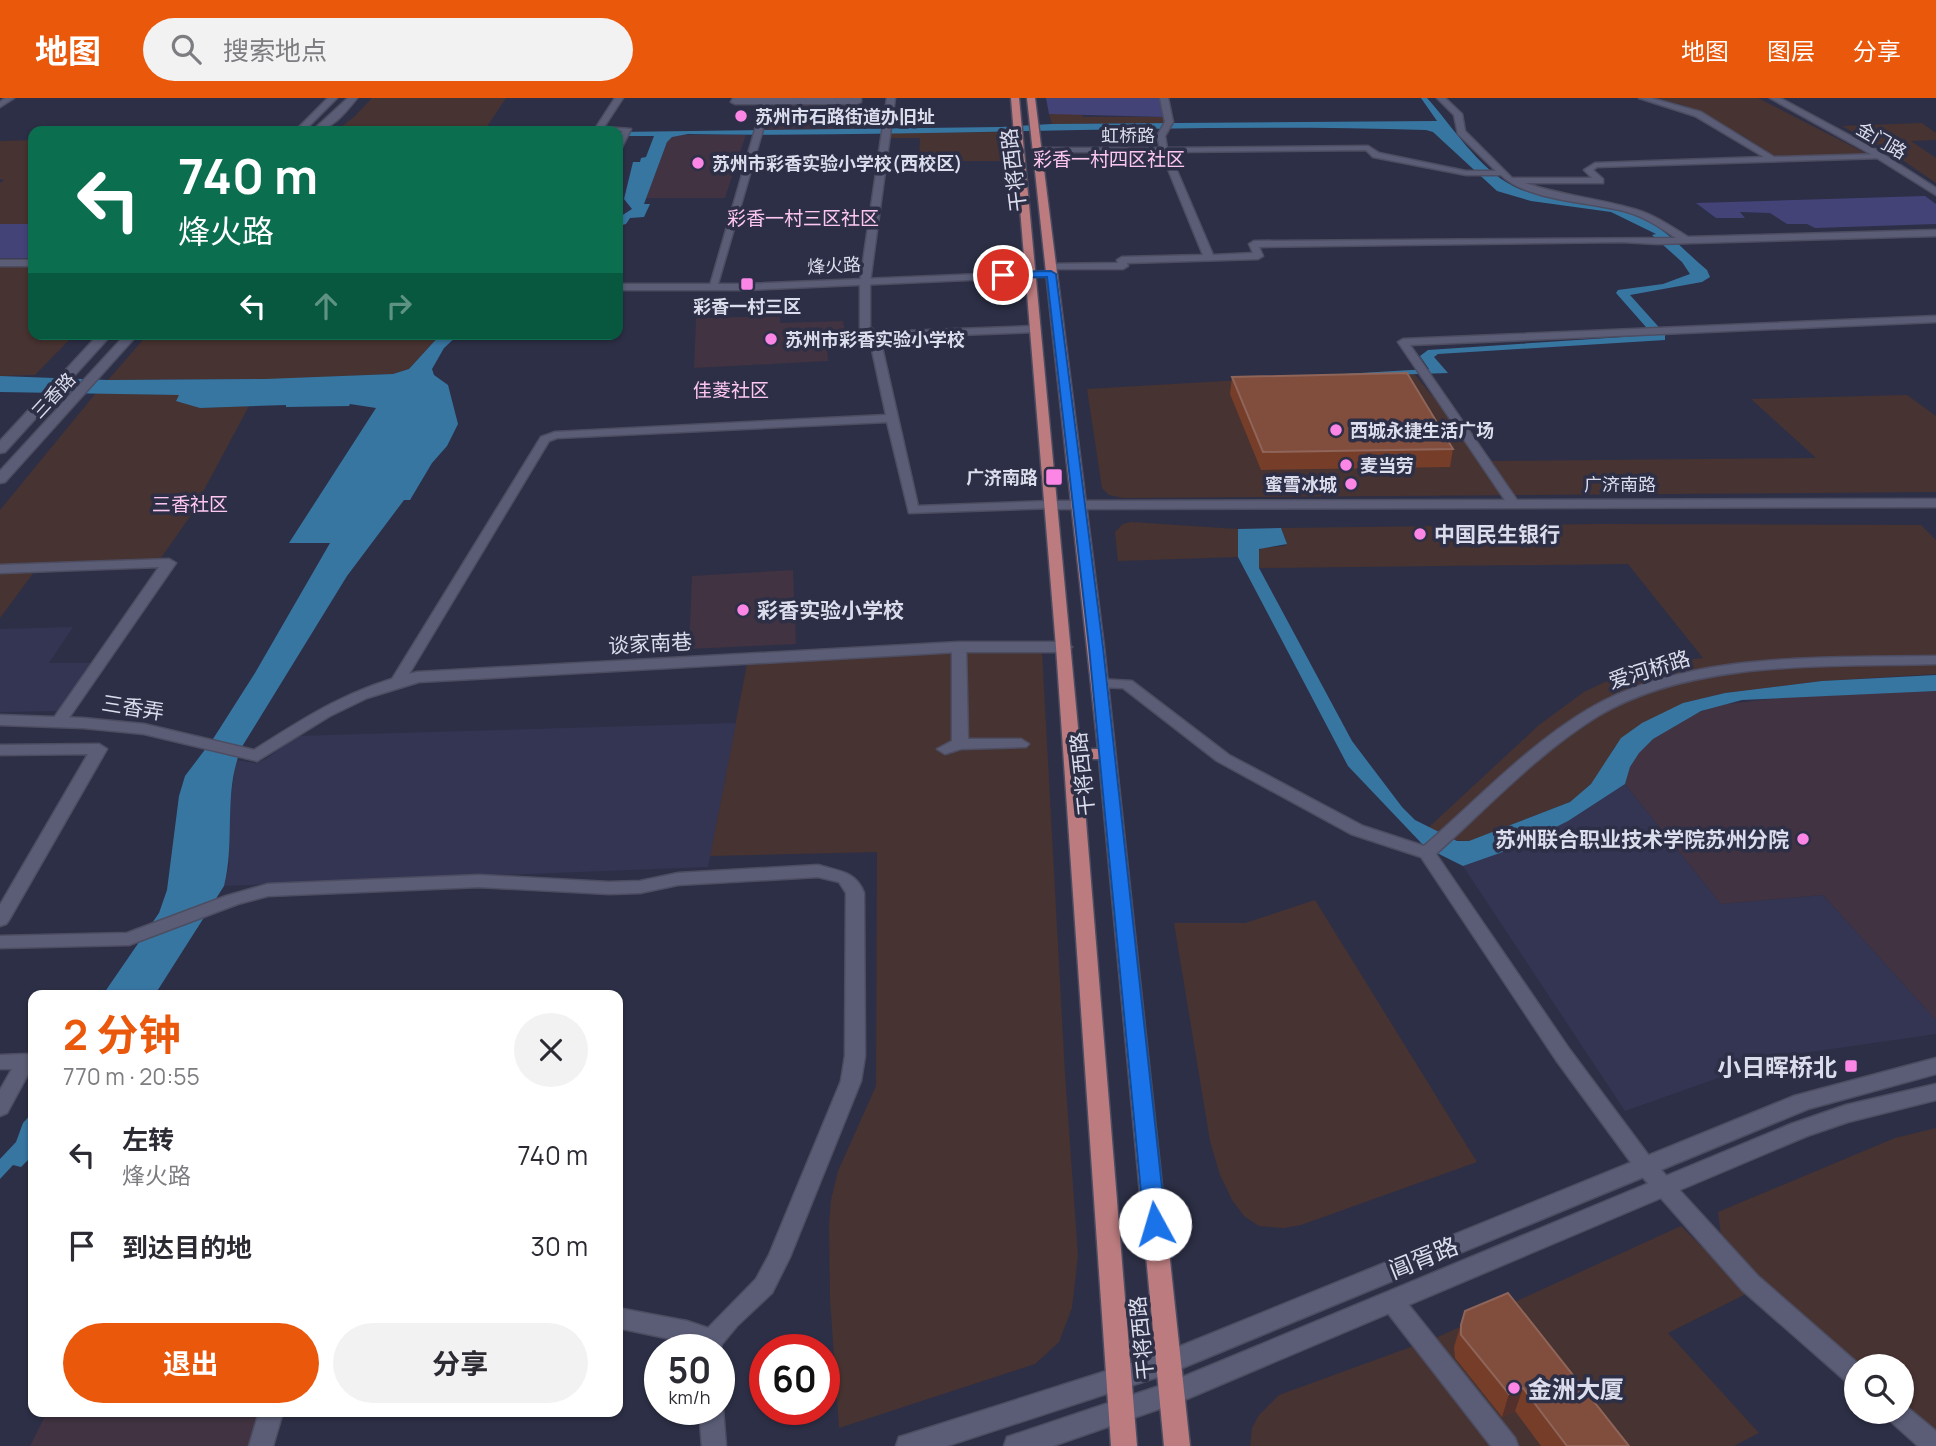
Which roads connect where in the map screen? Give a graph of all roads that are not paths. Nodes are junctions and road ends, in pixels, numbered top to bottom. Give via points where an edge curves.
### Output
1 (10, 98) edge
2 (325, 98) edge
3 (333, 98) edge
4 (344, 98) edge
5 (353, 98) edge
6 (619, 98) edge
7 (737, 98) edge
8 (858, 98) edge
9 (891, 98) edge
10 (1015, 98) edge
11 (1031, 98) edge
12 (1164, 98) edge
13 (1441, 98) edge
14 (1643, 98) edge
15 (1774, 98) edge
16 (767, 102) junction
17 (0, 105) edge
18 (301, 126) edge
19 (304, 126) edge
20 (319, 126) edge
21 (322, 126) edge
22 (602, 126) edge
23 (1037, 150) junction
24 (1164, 150) junction
25 (1881, 156) junction
26 (1772, 159) junction
27 (1499, 173) junction
28 (1510, 180) junction
29 (1936, 192) edge
30 (1936, 233) edge
31 (1686, 240) junction
32 (1209, 257) junction
33 (28, 263) edge
34 (0, 264) edge
35 (1051, 270) junction
36 (1030, 274) junction
37 (865, 282) junction
38 (623, 287) edge
39 (712, 287) junction
40 (1936, 319) edge
41 (1035, 329) junction
42 (874, 335) junction
43 (100, 340) edge
44 (127, 340) edge
45 (892, 418) junction
46 (0, 449) edge
47 (0, 479) edge
48 (1513, 503) junction
49 (1935, 506) edge
50 (1051, 509) junction
51 (1079, 509) junction
52 (0, 569) edge
53 (959, 647) junction
54 (1064, 647) junction
55 (1936, 660) edge
56 (1099, 683) junction
57 (396, 684) junction
58 (0, 720) edge
59 (59, 722) junction
60 (1021, 744) dead end
61 (0, 750) edge
62 (1072, 754) junction
63 (1107, 754) junction
64 (253, 756) joint
65 (1428, 852) junction
66 (0, 920) edge
67 (0, 942) edge
68 (0, 1062) edge
69 (1936, 1066) edge
70 (1936, 1092) edge
71 (0, 1108) edge
72 (1645, 1166) junction
73 (1663, 1186) junction
74 (1392, 1301) junction
75 (623, 1319) edge
76 (693, 1334) edge
77 (718, 1334) edge
78 (1170, 1362) junction
79 (1844, 1365) edge
80 (1119, 1378) junction
81 (1173, 1393) junction
82 (1122, 1412) junction
83 (270, 1417) edge
84 (1910, 1424) edge
85 (712, 1425) edge
86 (261, 1446) edge
87 (714, 1446) edge
88 (909, 1446) edge
89 (1017, 1446) edge
90 (1124, 1446) edge
91 (1177, 1446) edge
92 (1506, 1446) edge
93 (1935, 1446) edge

1 - 17 street
2 - 18 main road
3 - 19 main road
4 - 20 main road
5 - 21 main road
6 - 22 street
7 - 16 main road via 735,102
8 - 16 main road via 857,102
9 - 37 street
10 - 36 main road, 干将西路
11 - 23 main road, 干将西路
12 - 24 street, 虹桥路 via 1169,122 1161,136
13 - 27 street via 1458,114 1461,132
14 - 26 street via 1698,114
15 - 25 main road, 金门路
16 - 39 street
23 - 24 street, 虹桥路
23 - 35 main road, 干将西路
24 - 27 street via 1368,148 1376,155 1465,173
24 - 32 street
25 - 26 street
25 - 29 main road, 金门路
26 - 28 street via 1595,165 1588,170 1600,181
27 - 28 street
28 - 31 street via 1548,194 1630,210
30 - 31 street
31 - 32 street via 1254,244 1258,256
32 - 35 street via 1122,260 1123,266
33 - 34 street
35 - 36 main road, 烽火路
35 - 51 main road, 干将西路
36 - 37 main road, 烽火路
36 - 41 main road, 干将西路
37 - 39 main road, 烽火路
37 - 42 street via 865,328
38 - 39 main road, 烽火路
40 - 48 street via 1403,342
41 - 42 street
41 - 50 main road, 干将西路
42 - 45 street
43 - 46 main road, 三香路
44 - 47 main road, 三香路
45 - 50 street via 913,510
45 - 57 street via 545,439
48 - 49 main road, 广济南路
48 - 51 main road, 广济南路
49 - 51 main road, 广济南路
50 - 51 main road, 广济南路
50 - 54 main road, 干将西路
51 - 56 main road, 干将西路
52 - 59 street via 169,563
53 - 54 main road, 谈家南巷
53 - 57 main road, 谈家南巷 via 417,677
53 - 60 street via 952,746
54 - 62 main road, 干将西路
55 - 65 street, 爱河桥路 via 1760,669 1700,677 1636,693 1603,707 1571,729
56 - 63 main road, 干将西路
56 - 65 street via 1126,684 1223,758 1357,830
57 - 64 main road, 谈家南巷 via 324,712
58 - 59 main road, 三香弄
59 - 64 main road, 三香弄 via 144,729
61 - 66 street via 99,749
62 - 63 main road
62 - 80 main road, 干将西路
63 - 78 main road, 干将西路
65 - 72 street via 1563,1055
67 - 77 street via 129,940 268,890 479,881 609,888 792,871 834,873 852,884 855,893 855,1056 850,1081 764,1286
68 - 71 street via 26,1061
69 - 72 main road, 阊胥路 via 1802,1102
70 - 73 main road, 阊胥路 via 1822,1122
72 - 73 street
72 - 78 main road, 阊胥路
73 - 74 main road, 阊胥路
73 - 79 street via 1751,1283
74 - 81 main road, 阊胥路
74 - 92 street
75 - 76 street
78 - 80 main road, 阊胥路
78 - 81 main road, 干将西路
80 - 82 main road, 干将西路
80 - 88 main road, 阊胥路
81 - 82 main road, 阊胥路
81 - 91 main road, 干将西路
82 - 89 main road, 阊胥路
82 - 90 main road, 干将西路
83 - 86 street
84 - 93 street
85 - 87 street

